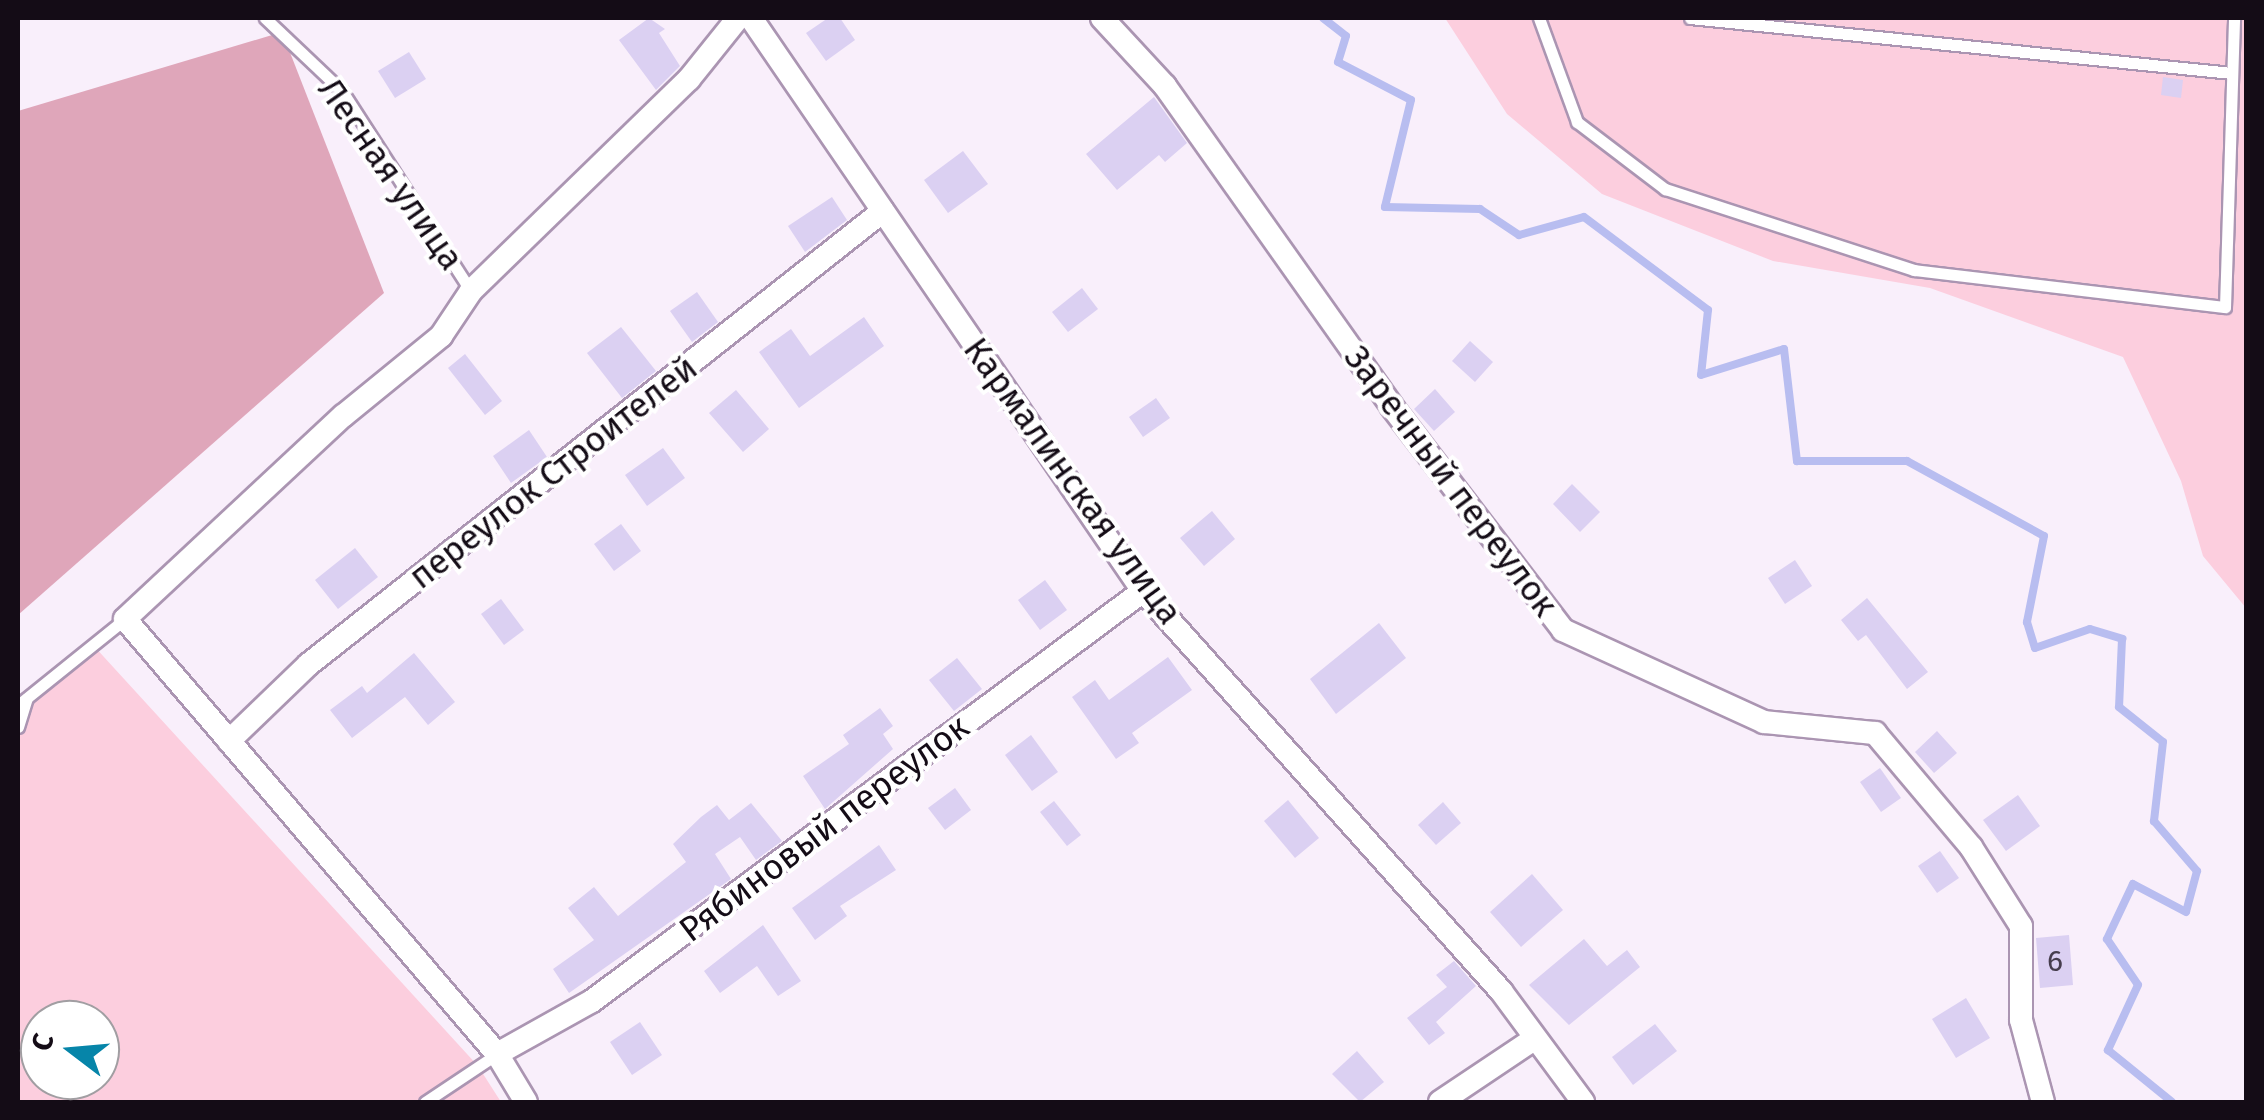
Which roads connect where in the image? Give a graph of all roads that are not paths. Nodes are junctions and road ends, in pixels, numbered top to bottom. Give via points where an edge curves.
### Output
1 (264, 18) edge
2 (738, 18) edge
3 (751, 18) edge
4 (1102, 18) edge
5 (1539, 18) edge
6 (1690, 18) edge
7 (2234, 18) edge
8 (2231, 73) junction
9 (884, 211) junction
10 (471, 291) junction
11 (1143, 591) junction
12 (125, 619) junction
13 (23, 701) edge
14 (18, 727) edge
15 (229, 740) junction
16 (1534, 1039) junction
17 (497, 1054) junction
18 (425, 1102) edge
19 (526, 1102) edge
20 (1440, 1102) edge
21 (1583, 1102) edge
22 (2043, 1102) edge

1 - 10 lane, Лесная улица via 342,91
2 - 10 street via 689,79
3 - 9 street, Кармалинская улица
4 - 22 street, Заречный переулок via 1165,86 1392,407 1563,630 1764,722 1874,734 1970,847 2021,926 2021,1020
5 - 8 lane via 1578,122 1665,189 1914,270 2225,307
6 - 8 lane
7 - 8 lane
9 - 11 street, Кармалинская улица
9 - 15 street, переулок Строителей via 309,664
10 - 12 street via 441,336 342,416
11 - 16 street, Кармалинская улица via 1500,991
11 - 17 street, Рябиновый переулок via 592,1001
12 - 13 lane
12 - 15 street
13 - 14 lane
15 - 17 street
16 - 20 street
16 - 21 street, Кармалинская улица
17 - 18 lane
17 - 19 street

